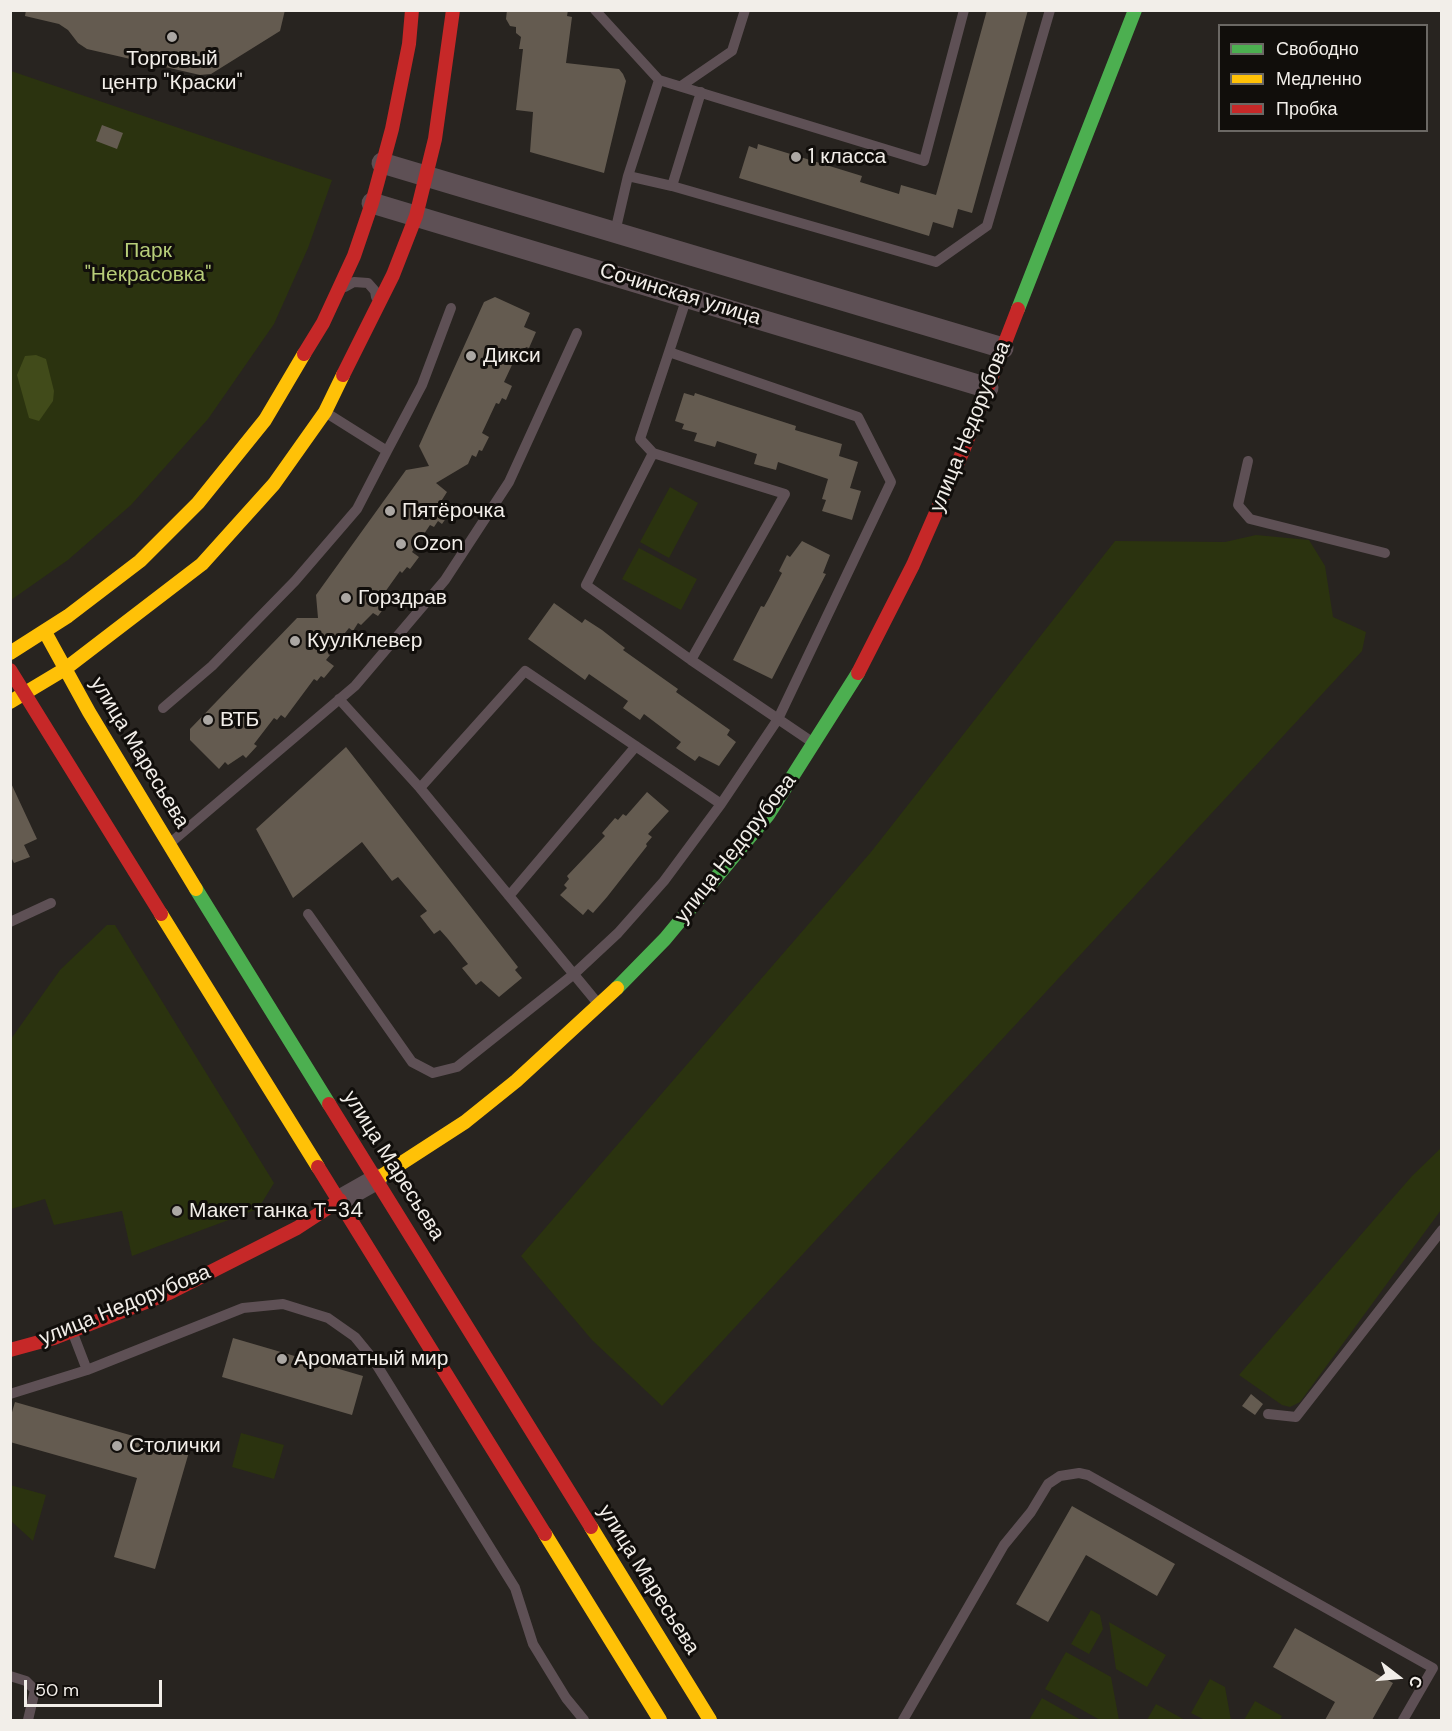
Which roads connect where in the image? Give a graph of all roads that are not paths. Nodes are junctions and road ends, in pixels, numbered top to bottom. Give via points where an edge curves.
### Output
1 (412, 10) edge
2 (453, 10) edge
3 (595, 10) edge
4 (745, 10) edge
5 (964, 10) edge
6 (1050, 10) edge
7 (1132, 11) edge
8 (659, 80) junction
9 (681, 86) junction
10 (700, 92) junction
11 (382, 164) junction
12 (426, 175) junction
13 (628, 176) junction
14 (672, 186) junction
15 (372, 203) junction
16 (416, 216) junction
17 (615, 232) junction
18 (338, 291) junction
19 (687, 297) junction
20 (377, 306) junction
21 (451, 308) dead end
22 (577, 333) dead end
23 (1003, 348) junction
24 (669, 352) junction
25 (988, 388) junction
26 (325, 412) junction
27 (387, 451) junction
28 (653, 453) junction
29 (1248, 461) dead end
30 (1385, 553) dead end
31 (113, 581) junction
32 (135, 615) junction
33 (45, 632) junction
34 (10, 653) edge
35 (691, 660) junction
36 (65, 669) junction
37 (10, 670) edge
38 (25, 693) junction
39 (339, 699) junction
40 (10, 702) edge
41 (163, 708) dead end
42 (778, 719) junction
43 (815, 744) junction
44 (636, 746) junction
45 (420, 788) junction
46 (721, 804) junction
47 (169, 844) junction
48 (510, 896) junction
49 (51, 903) dead end
50 (308, 915) dead end
51 (10, 922) edge
52 (574, 974) junction
53 (600, 1006) junction
54 (377, 1179) junction
55 (340, 1200) junction
56 (1442, 1230) edge
57 (72, 1331) junction
58 (10, 1350) edge
59 (87, 1370) junction
60 (10, 1394) edge
61 (1268, 1414) dead end
62 (10, 1676) edge
63 (28, 1720) edge
64 (584, 1720) edge
65 (660, 1720) edge
66 (710, 1720) edge
67 (903, 1720) edge
68 (1403, 1720) edge

1 - 11 street via 410,44
2 - 12 street via 435,139
3 - 8 lane
4 - 9 lane via 732,51
5 - 10 lane via 924,161
6 - 14 lane via 987,226 936,262
7 - 23 street, улица Недорубова
8 - 9 lane
8 - 13 lane
9 - 10 lane
10 - 14 lane
11 - 12 street, Сочинская улица
11 - 15 street
12 - 16 street
12 - 17 street, Сочинская улица
13 - 14 lane
13 - 17 lane
15 - 16 street, Сочинская улица
15 - 18 street
16 - 19 street, Сочинская улица
16 - 20 street
17 - 23 street, Сочинская улица
18 - 20 lane via 354,282 368,283 375,291
18 - 31 street via 265,420 198,503 140,561
19 - 24 lane
19 - 25 street, Сочинская улица
20 - 26 street
21 - 27 lane via 422,385
22 - 39 lane via 503,491 445,580 355,686
23 - 25 street, улица Недорубова
24 - 28 lane via 640,439
24 - 42 lane via 858,417 891,482
25 - 43 street, улица Недорубова via 913,565 854,683
26 - 27 lane
26 - 32 street via 274,484 202,564
27 - 41 lane via 357,509 295,581 212,666
28 - 35 lane via 586,585
28 - 35 lane via 785,494
29 - 30 lane via 1238,505 1250,519
31 - 32 street via 105,594 106,610 116,618
31 - 33 street
32 - 36 street
33 - 34 street
33 - 36 street, улица Маресьева
35 - 42 lane
36 - 38 street
36 - 47 street, улица Маресьева
37 - 38 street
38 - 40 street
38 - 55 street
39 - 45 lane
39 - 47 lane
42 - 43 lane
42 - 46 lane
43 - 53 street, улица Недорубова via 754,832 665,939
44 - 45 lane via 525,671
44 - 46 lane
44 - 48 lane
45 - 48 lane
46 - 52 lane via 664,881 618,933
47 - 54 street, улица Маресьева
48 - 52 lane
49 - 51 lane
50 - 52 lane via 412,1062 433,1074 457,1067
52 - 53 lane
53 - 54 street, улица Недорубова via 465,1122
54 - 55 street, улица Недорубова
54 - 66 street, улица Маресьева
55 - 57 street, улица Недорубова via 297,1228 169,1293
55 - 65 street
56 - 61 lane via 1296,1417
57 - 58 street, улица Недорубова
57 - 59 lane
59 - 60 lane
59 - 64 lane via 257,1305 284,1304 340,1325 374,1359 515,1588 533,1644
62 - 63 lane via 26,1681 35,1690
67 - 68 lane via 1004,1545 1048,1484 1060,1476 1079,1473 1088,1474 1432,1668

